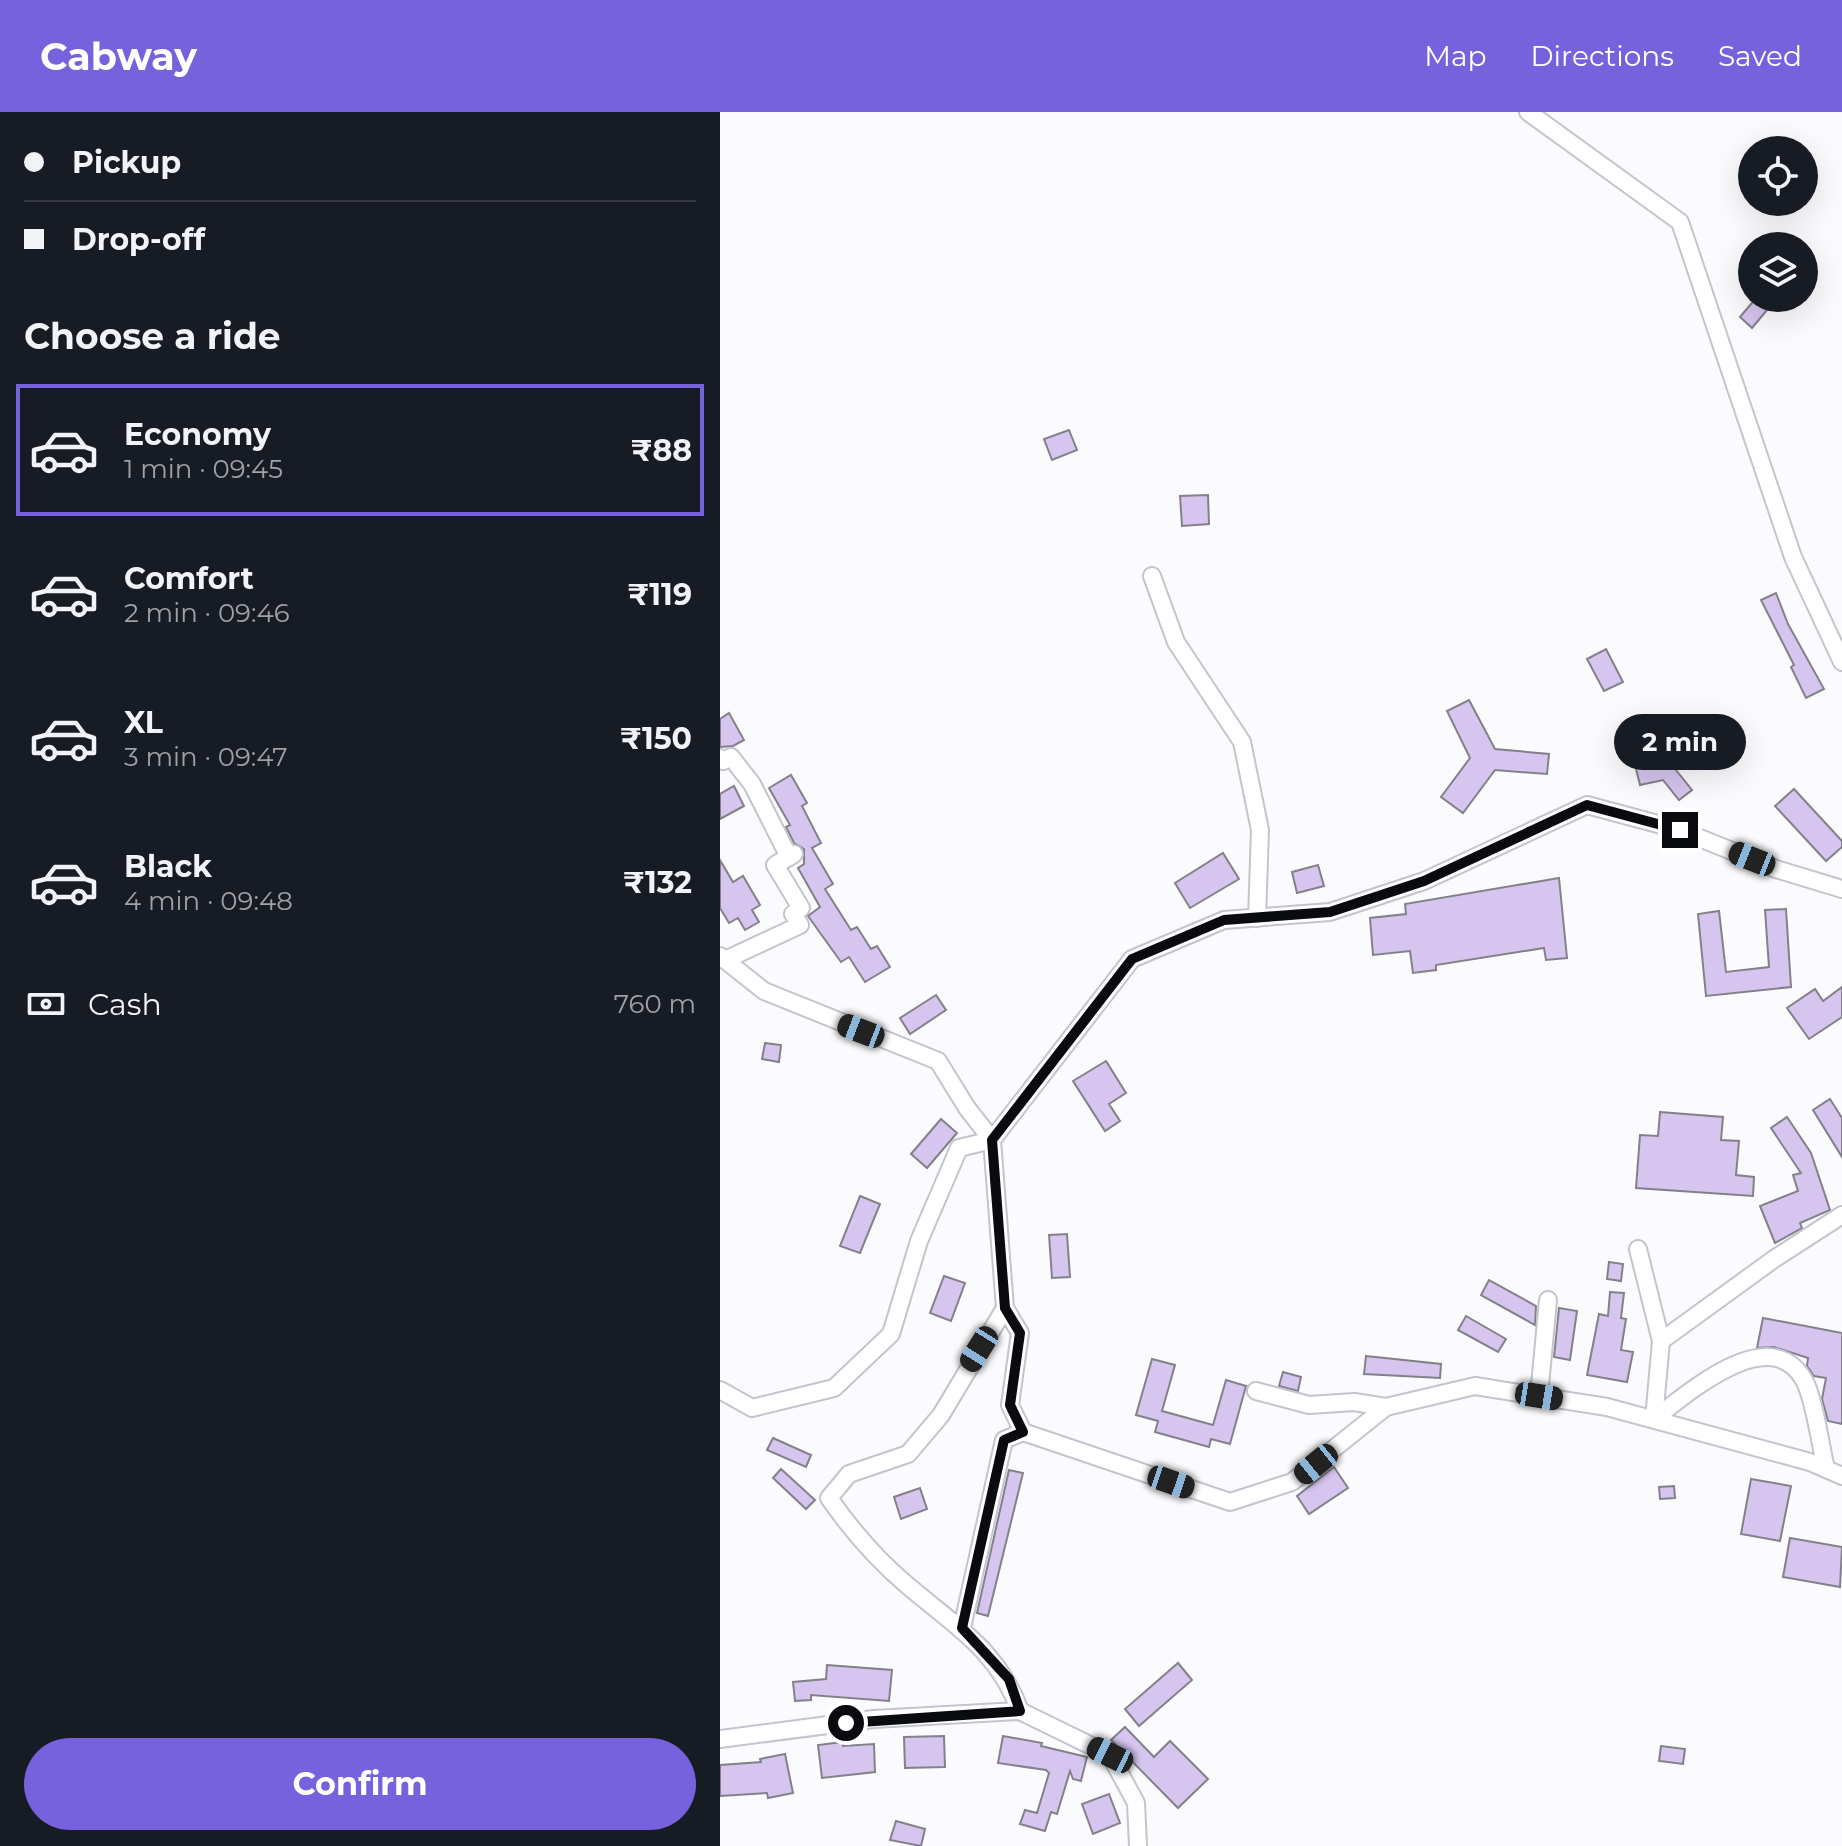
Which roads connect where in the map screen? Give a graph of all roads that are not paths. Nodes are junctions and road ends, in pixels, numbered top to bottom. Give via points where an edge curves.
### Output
1 (1528, 112) edge
2 (1152, 576) dead end
3 (1842, 662) edge
4 (720, 758) edge
5 (1842, 889) edge
6 (1257, 918) junction
7 (723, 958) edge
8 (992, 1140) junction
9 (1842, 1215) edge
10 (1638, 1249) dead end
11 (1548, 1300) dead end
12 (1005, 1308) junction
13 (1661, 1341) junction
14 (720, 1390) edge
15 (1256, 1391) dead end
16 (1539, 1396) junction
17 (1386, 1407) junction
18 (1654, 1419) junction
19 (1023, 1432) junction
20 (1834, 1473) edge
21 (962, 1628) junction
22 (1020, 1711) junction
23 (720, 1739) edge
24 (1138, 1846) edge

1 - 3 street via 1680,222 1793,557
2 - 6 street via 1176,642 1242,742 1260,830
4 - 7 street via 731,757 752,784 791,855 775,865 801,908 793,914 800,925
5 - 6 street via 1680,830 1587,805 1411,885 1330,912
6 - 8 street via 1224,920 1132,959
7 - 8 street via 764,991 938,1061
8 - 12 street
8 - 14 street via 959,1148 919,1241 891,1334 834,1388 752,1408
9 - 13 street
10 - 13 street
11 - 16 street
12 - 19 street via 1020,1333 1010,1405
12 - 21 street via 941,1415 908,1454 849,1474 829,1498 858,1539
13 - 18 street
15 - 17 street via 1309,1405 1354,1402
16 - 17 street via 1475,1386
16 - 18 street
17 - 19 street via 1292,1482 1230,1502
18 - 20 street
18 - 20 street via 1750,1356 1785,1361 1804,1380
19 - 21 street via 1004,1440
21 - 22 street via 1009,1679
22 - 23 street via 874,1719
22 - 24 street via 1110,1755 1136,1803

